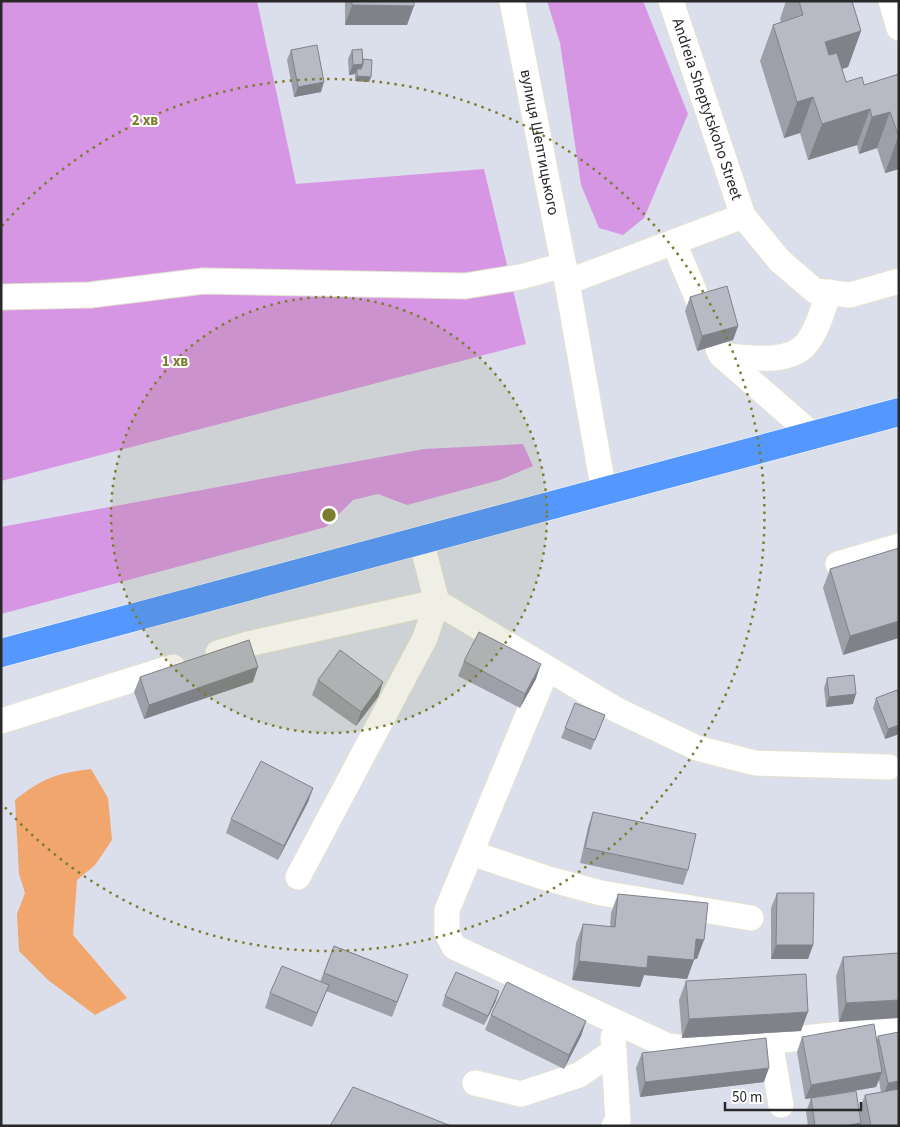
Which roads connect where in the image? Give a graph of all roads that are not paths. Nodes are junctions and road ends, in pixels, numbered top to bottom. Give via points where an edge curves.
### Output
1 (512, 1) edge
2 (671, 1) edge
3 (891, 1) edge
4 (899, 28) edge
5 (743, 216) junction
6 (674, 243) junction
7 (566, 273) junction
8 (899, 281) edge
9 (828, 292) junction
10 (1, 297) edge
11 (701, 307) edge
12 (899, 412) edge
13 (814, 436) junction
14 (604, 492) junction
15 (421, 540) junction
16 (899, 546) edge
17 (838, 564) edge
18 (437, 602) junction
19 (1, 653) edge
20 (547, 669) junction
21 (1, 721) edge
22 (889, 767) dead end
23 (471, 853) junction
24 (298, 877) dead end
25 (750, 918) dead end
26 (612, 1022) junction
27 (899, 1028) edge
28 (770, 1041) junction
29 (614, 1051) junction
30 (475, 1083) dead end
31 (781, 1105) dead end
32 (614, 1126) edge

1 - 7 street, вулиця Шептицького
2 - 5 street, Andreia Sheptytskoho Street
3 - 4 street
5 - 6 street
5 - 9 street via 780,261 816,291
6 - 7 street
6 - 11 street
7 - 10 street via 465,286 203,281 90,295
7 - 14 street, вулиця Шептицького
8 - 9 street via 850,295
9 - 13 street via 816,327 806,344 788,355 762,358 719,350
12 - 13 highway
13 - 14 highway
14 - 15 highway
15 - 18 street
15 - 19 highway
16 - 17 street
18 - 20 street
18 - 21 street via 248,644
18 - 24 street via 425,638
20 - 22 street via 617,710 697,748 755,763
20 - 23 street
23 - 25 street via 601,893
23 - 26 street via 447,910 447,933 454,947
26 - 28 street via 668,1046 700,1049
26 - 29 street
27 - 28 street
28 - 31 street
29 - 30 street via 579,1075 521,1094
29 - 32 street via 618,1121

